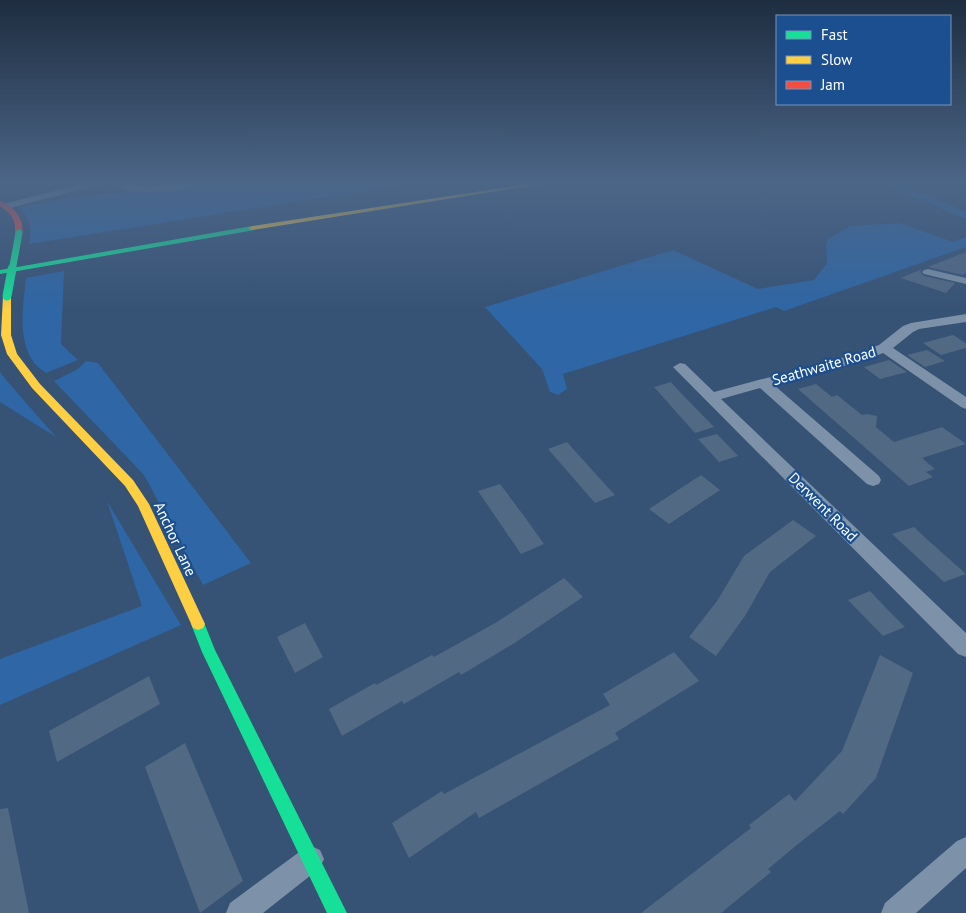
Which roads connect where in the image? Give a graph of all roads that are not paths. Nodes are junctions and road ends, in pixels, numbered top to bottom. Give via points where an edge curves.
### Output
1 (19, 225) edge
2 (271, 225) edge
3 (29, 253) dead end
4 (0, 258) edge
5 (0, 272) edge
6 (928, 272) dead end
7 (966, 281) edge
8 (966, 318) edge
9 (884, 348) junction
10 (680, 367) dead end
11 (763, 383) junction
12 (711, 397) junction
13 (963, 407) edge
14 (873, 480) dead end
15 (966, 647) edge
16 (966, 850) edge
17 (311, 859) junction
18 (240, 913) edge
19 (337, 913) edge
20 (895, 913) edge

1 - 17 main road, Anchor Lane, bridge via 7,296 9,352 21,370 129,483 143,504 209,652
2 - 5 main road
3 - 4 main road
6 - 7 street
8 - 9 street, Seathwaite Road via 916,326
9 - 11 street, Seathwaite Road
9 - 13 street, Seathwaite Road
10 - 12 street, Derwent Road
11 - 12 street, Seathwaite Road
11 - 14 street, Seathwaite Road via 799,423
12 - 15 street, Derwent Road
16 - 20 street
17 - 18 street
17 - 19 main road, Anchor Lane

